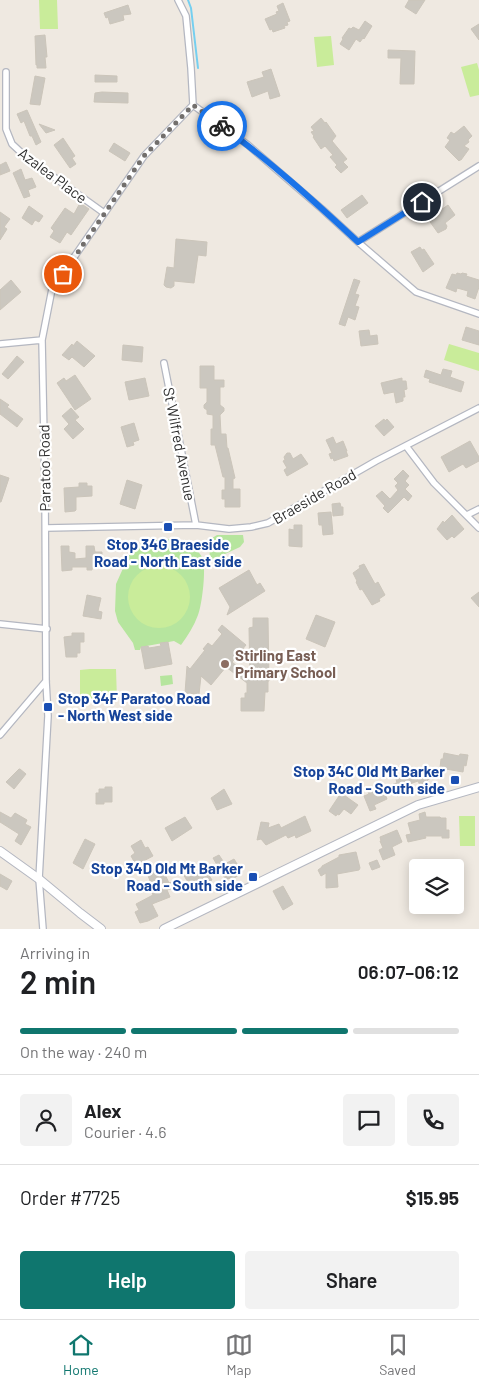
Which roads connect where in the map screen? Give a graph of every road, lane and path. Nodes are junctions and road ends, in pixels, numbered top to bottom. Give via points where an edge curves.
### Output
1 (178, 0) edge
2 (6, 72) dead end
3 (193, 105) junction
4 (479, 166) edge
5 (104, 213) junction
6 (358, 242) junction
7 (479, 314) edge
8 (42, 340) junction
9 (0, 344) edge
10 (164, 363) dead end
11 (479, 408) edge
12 (406, 446) junction
13 (479, 509) edge
14 (467, 515) junction
15 (196, 525) junction
16 (46, 528) junction
17 (479, 528) edge
18 (0, 624) edge
19 (47, 628) junction
20 (46, 681) junction
21 (0, 735) edge
22 (479, 787) edge
23 (0, 851) edge
24 (39, 879) junction
25 (43, 929) edge
26 (101, 929) edge
27 (164, 929) edge

1 - 3 street via 186,16
2 - 5 street, Azalea Place via 6,129 12,144
3 - 5 street, Paratoo Road via 144,156
3 - 6 street via 248,145
4 - 6 street
5 - 8 street, Paratoo Road via 52,289
6 - 7 street via 416,292
8 - 9 street
8 - 16 street, Paratoo Road
10 - 15 street, St Wilfred Avenue
11 - 12 street, Braeside Road
12 - 14 street via 434,483
12 - 15 street, Braeside Road via 268,522 229,528
13 - 14 street
14 - 17 street
15 - 16 street, Braeside Road
16 - 19 street, Paratoo Road
18 - 19 street
19 - 20 street, Paratoo Road
20 - 21 street
20 - 24 street, Paratoo Road via 48,716
22 - 27 main road via 418,805
23 - 24 main road
24 - 25 street, Paratoo Road
24 - 26 main road

